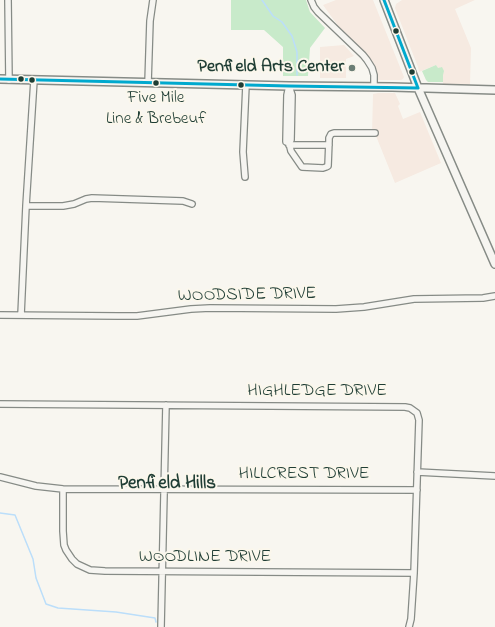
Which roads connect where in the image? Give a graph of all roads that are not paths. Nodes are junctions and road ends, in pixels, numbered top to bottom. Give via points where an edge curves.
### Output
1 (8, 0) edge
2 (153, 0) edge
3 (311, 0) edge
4 (384, 0) edge
5 (0, 79) edge
6 (9, 80) junction
7 (34, 80) junction
8 (148, 83) junction
9 (246, 85) junction
10 (289, 86) junction
11 (374, 87) junction
12 (418, 88) junction
13 (495, 90) edge
14 (376, 133) dead end
15 (289, 144) junction
16 (329, 145) junction
17 (245, 177) dead end
18 (192, 204) dead end
19 (26, 206) junction
20 (495, 264) edge
21 (495, 296) edge
22 (0, 315) edge
23 (21, 315) junction
24 (0, 404) edge
25 (166, 405) junction
26 (417, 472) junction
27 (495, 476) edge
28 (0, 477) edge
29 (63, 488) junction
30 (164, 489) junction
31 (417, 490) junction
32 (162, 571) junction
33 (414, 573) junction
34 (161, 627) edge
35 (409, 627) edge

1 - 6 street
2 - 8 street
3 - 11 street via 318,12 367,60 373,72
4 - 12 main road
5 - 6 main road
6 - 7 main road
7 - 8 main road
7 - 19 street
8 - 9 main road
9 - 10 main road
9 - 17 street via 243,152
10 - 11 main road
10 - 15 street via 286,95 286,142
11 - 12 main road
12 - 13 main road
12 - 20 main road
14 - 16 street via 334,133 329,138
15 - 16 street
15 - 16 street via 303,168 326,168 329,163
18 - 19 street via 183,201 92,198 63,206
19 - 23 street
21 - 23 street, WOODSIDE DRIVE via 414,299 336,309 210,308 118,316
22 - 23 street, WOODSIDE DRIVE
24 - 25 street, HIGHLEDGE DRIVE
25 - 26 street, HIGHLEDGE DRIVE via 410,408 417,413 419,420
25 - 30 street
26 - 27 street
26 - 31 street, HIGHLEDGE DRIVE
28 - 29 street, HILLCREST DRIVE via 36,486
29 - 30 street, HILLCREST DRIVE
29 - 32 street, WOODLINE DRIVE via 64,545 77,564 97,571
30 - 31 street, HILLCREST DRIVE
30 - 32 street
31 - 33 street, HIGHLEDGE DRIVE
32 - 33 street, WOODLINE DRIVE
32 - 34 street
33 - 35 street, HIGHLEDGE DRIVE

